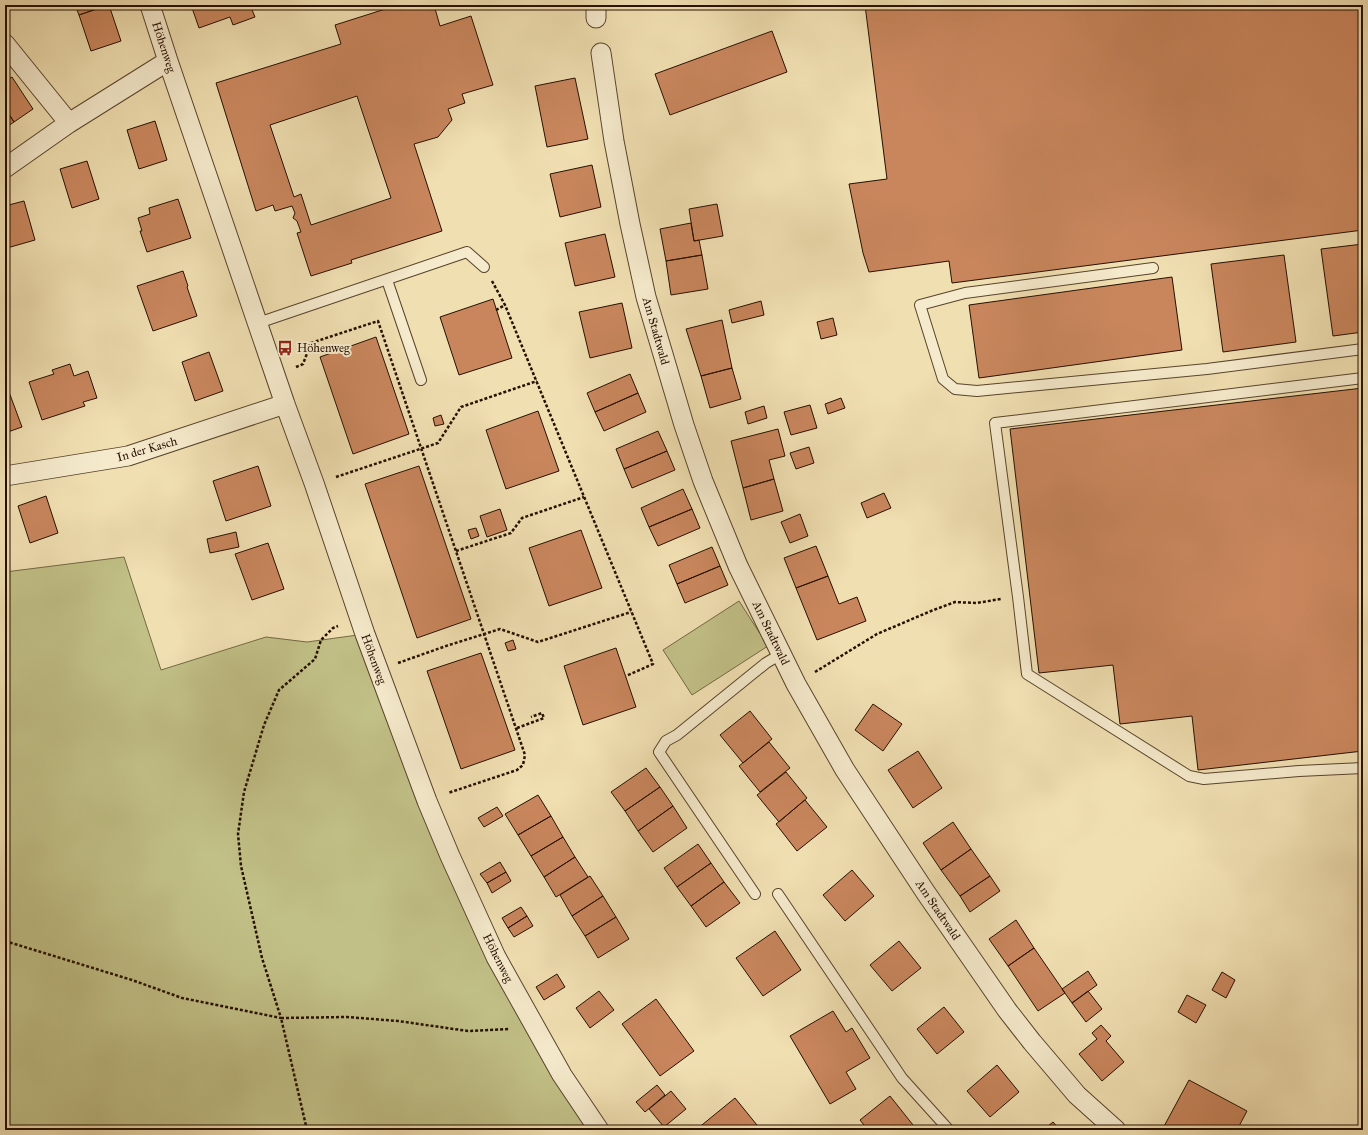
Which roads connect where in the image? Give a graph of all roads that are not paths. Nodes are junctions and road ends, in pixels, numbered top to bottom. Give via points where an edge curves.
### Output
1 (150, 5) edge
2 (5, 44) edge
3 (601, 53) dead end
4 (168, 61) junction
5 (68, 123) junction
6 (5, 168) edge
7 (484, 267) road end
8 (1153, 268) dead end
9 (387, 280) junction
10 (258, 323) junction
11 (1363, 349) edge
12 (1363, 378) edge
13 (421, 380) dead end
14 (284, 404) junction
15 (5, 476) edge
16 (781, 654) junction
17 (1363, 768) edge
18 (755, 894) dead end
19 (778, 894) dead end
20 (599, 1130) edge
21 (949, 1130) edge
22 (1116, 1130) edge

1 - 4 street, Höhenweg
2 - 5 street
3 - 16 street, Am Stadtwald via 630,224 646,298 663,355 703,481 738,566
4 - 5 street
4 - 10 street, Höhenweg
5 - 6 street
7 - 9 lane via 467,252
8 - 11 lane via 965,293 920,305 943,379 955,389 977,391 1207,369
9 - 10 lane
9 - 13 lane
10 - 14 street, Höhenweg
12 - 17 lane via 995,423 1027,674 1189,776 1204,779
14 - 15 street, In der Kasch via 128,456
14 - 20 street, Höhenweg via 391,707 450,856 496,957 562,1075
16 - 18 lane via 666,741 659,752
16 - 22 street, Am Stadtwald via 844,770 1007,1010 1077,1095
19 - 21 lane via 902,1078

